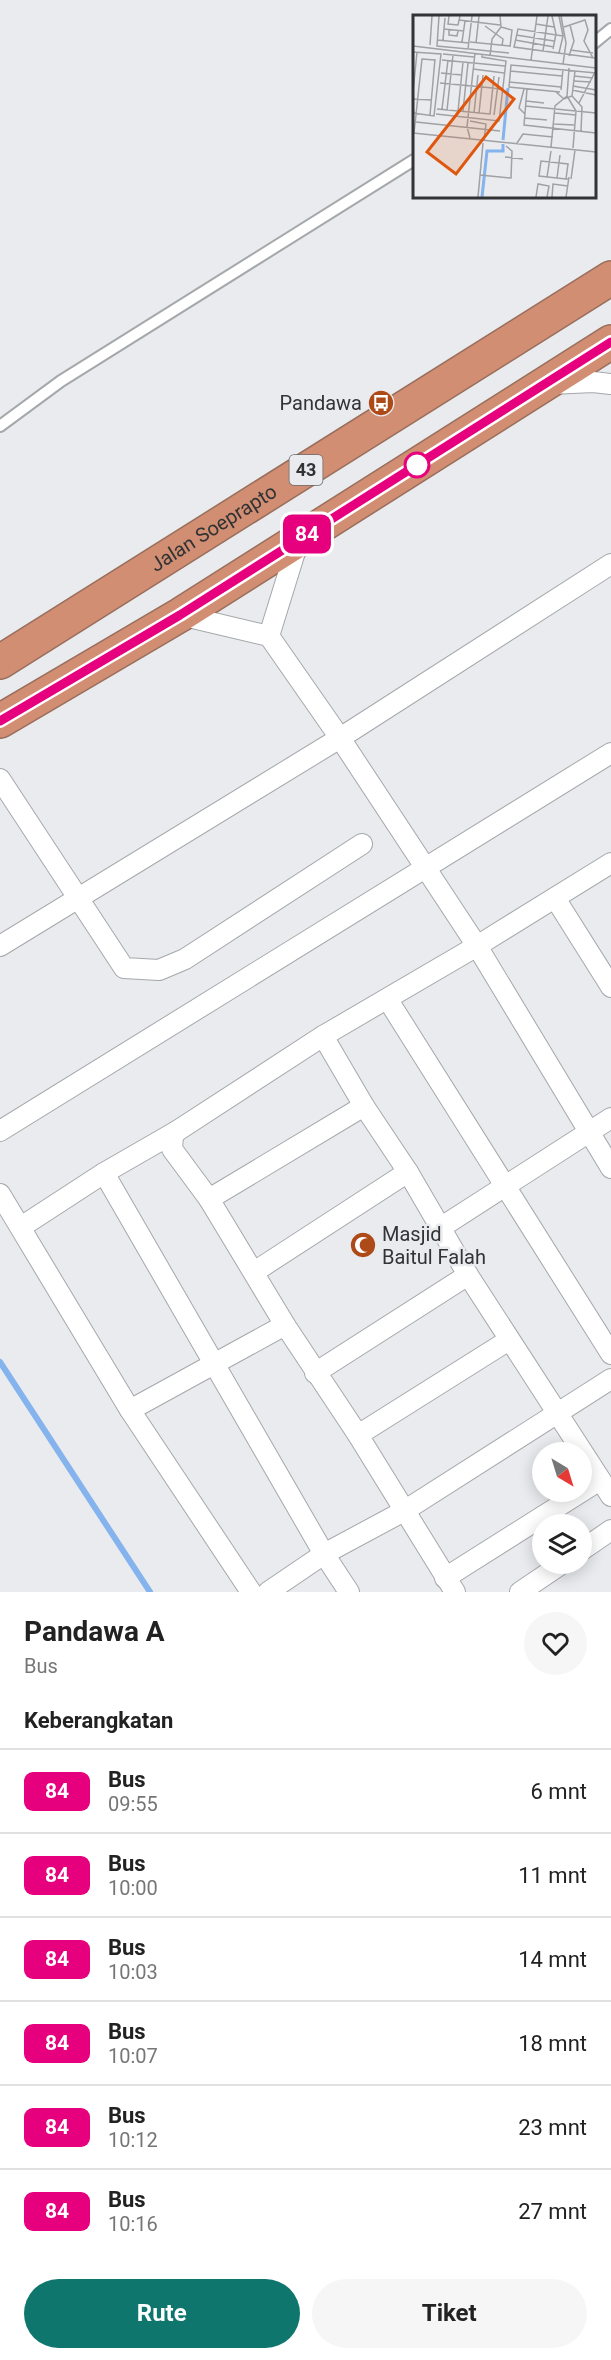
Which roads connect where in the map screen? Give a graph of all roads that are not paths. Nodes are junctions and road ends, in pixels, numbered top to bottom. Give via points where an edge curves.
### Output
1 (611, 28) edge
2 (596, 41) edge
3 (413, 161) edge
4 (611, 278) edge
5 (611, 342) edge
6 (548, 384) junction
7 (611, 384) edge
8 (0, 426) edge
9 (299, 539) junction
10 (611, 564) edge
11 (180, 615) junction
12 (269, 636) junction
13 (0, 662) edge
14 (0, 721) edge
15 (340, 738) junction
16 (611, 753) edge
17 (0, 779) edge
18 (362, 844) dead end
19 (611, 862) edge
20 (426, 868) junction
21 (78, 898) junction
22 (555, 898) junction
23 (0, 946) edge
24 (477, 946) junction
25 (611, 987) edge
26 (387, 1000) junction
27 (323, 1036) junction
28 (364, 1106) junction
29 (611, 1118) edge
30 (0, 1131) edge
31 (177, 1131) junction
32 (588, 1131) junction
33 (611, 1168) edge
34 (408, 1172) junction
35 (104, 1173) junction
36 (505, 1186) junction
37 (0, 1194) edge
38 (209, 1199) junction
39 (21, 1227) junction
40 (440, 1228) junction
41 (254, 1272) junction
42 (468, 1275) junction
43 (285, 1325) junction
44 (510, 1340) junction
45 (611, 1354) edge
46 (214, 1362) junction
47 (315, 1373) junction
48 (611, 1379) edge
49 (130, 1410) junction
50 (558, 1414) junction
51 (358, 1435) junction
52 (606, 1488) edge
53 (404, 1511) junction
54 (611, 1530) edge
55 (592, 1543) edge
56 (324, 1554) junction
57 (546, 1574) edge
58 (450, 1585) edge
59 (251, 1592) edge
60 (268, 1592) edge
61 (349, 1592) edge
62 (520, 1592) edge

1 - 2 lane
3 - 8 lane via 61,381
4 - 13 highway, Jalan Soeprapto / 43
5 - 6 highway
6 - 7 street
6 - 9 highway
9 - 11 highway
9 - 12 street
10 - 15 street
11 - 12 street
11 - 14 highway
12 - 15 street
15 - 20 street
15 - 21 street
16 - 20 street
17 - 21 street
18 - 21 street via 185,959 159,970 124,968
19 - 22 street
20 - 24 street
20 - 30 street
21 - 23 street
22 - 24 street
22 - 25 street
24 - 26 street
24 - 32 street
26 - 27 street
26 - 36 street
27 - 28 street
27 - 31 street
28 - 34 street
28 - 38 street
29 - 32 street
31 - 35 street
31 - 38 street via 172,1149
32 - 33 street
32 - 36 street
34 - 40 street
34 - 41 street
35 - 39 street
35 - 46 street
36 - 40 street
36 - 45 street
37 - 39 street
38 - 41 street
39 - 49 street
40 - 42 street
41 - 43 street
42 - 44 street
42 - 47 street
43 - 46 street
43 - 47 street
44 - 50 street
44 - 51 street
46 - 49 street
46 - 56 street
47 - 51 street
48 - 50 street
49 - 59 street
50 - 52 street
50 - 53 street
51 - 53 street
52 - 58 street
53 - 56 street
53 - 58 street
54 - 55 street
56 - 60 street
56 - 61 street
57 - 62 street

